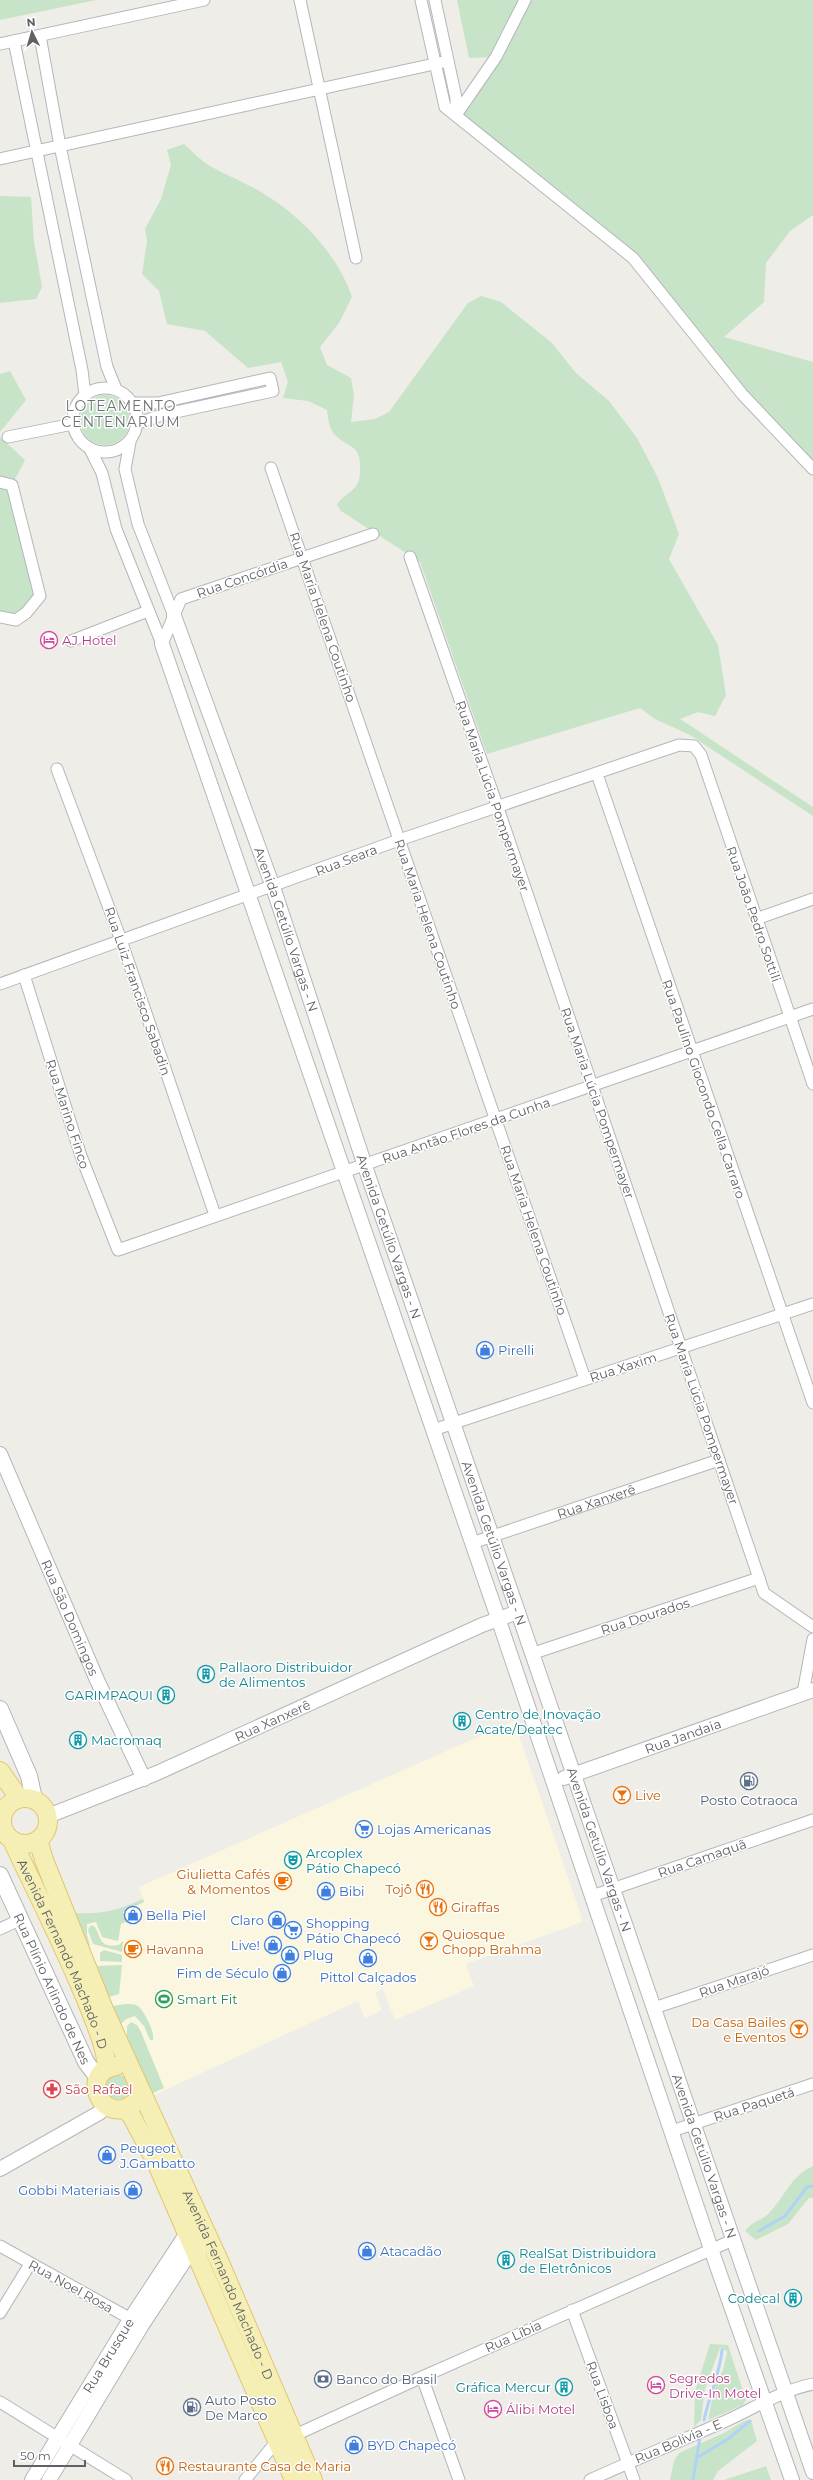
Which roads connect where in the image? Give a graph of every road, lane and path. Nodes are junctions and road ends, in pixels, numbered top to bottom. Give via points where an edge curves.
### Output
1 (204, 0) edge
2 (300, 0) edge
3 (421, 0) edge
4 (435, 0) edge
5 (525, 0) edge
6 (40, 36) junction
7 (14, 41) junction
8 (0, 44) edge
9 (448, 61) junction
10 (435, 64) junction
11 (319, 88) junction
12 (456, 115) junction
13 (60, 146) junction
14 (38, 151) junction
15 (0, 159) edge
16 (356, 258) dead end
17 (116, 389) junction
18 (85, 395) junction
19 (133, 403) junction
20 (138, 423) junction
21 (73, 424) junction
22 (8, 437) dead end
23 (130, 442) junction
24 (90, 449) junction
25 (271, 468) dead end
26 (813, 469) edge
27 (0, 482) edge
28 (373, 534) dead end
29 (410, 557) dead end
30 (302, 558) junction
31 (148, 611) junction
32 (174, 616) junction
33 (0, 617) edge
34 (71, 641) dead end
35 (162, 644) junction
36 (694, 746) joint
37 (57, 769) dead end
38 (597, 774) junction
39 (498, 808) junction
40 (399, 840) junction
41 (273, 887) junction
42 (248, 895) junction
43 (813, 899) edge
44 (756, 918) junction
45 (121, 940) junction
46 (24, 975) junction
47 (0, 984) edge
48 (813, 1009) edge
49 (789, 1017) junction
50 (692, 1052) junction
51 (813, 1084) edge
52 (592, 1085) junction
53 (496, 1120) junction
54 (364, 1165) junction
55 (344, 1172) junction
56 (216, 1215) junction
57 (118, 1250) joint
58 (813, 1304) edge
59 (781, 1314) junction
60 (682, 1347) junction
61 (585, 1380) junction
62 (813, 1402) edge
63 (453, 1424) junction
64 (433, 1430) junction
65 (0, 1454) edge
66 (719, 1460) junction
67 (492, 1536) junction
68 (472, 1543) junction
69 (759, 1578) junction
70 (518, 1612) junction
71 (498, 1618) junction
72 (813, 1627) edge
73 (813, 1638) edge
74 (531, 1654) junction
75 (808, 1692) edge
76 (0, 1709) edge
77 (533, 1722) junction
78 (564, 1747) junction
79 (0, 1771) edge
80 (573, 1775) junction
81 (144, 1779) junction
82 (553, 1782) junction
83 (27, 1799) junction
84 (1, 1814) edge
85 (48, 1816) junction
86 (813, 1820) edge
87 (12, 1840) junction
88 (38, 1840) junction
89 (0, 1875) edge
90 (612, 1889) junction
91 (592, 1896) junction
92 (19, 1920) junction
93 (0, 1929) edge
94 (813, 1955) edge
95 (654, 2008) junction
96 (130, 2069) junction
97 (102, 2074) junction
98 (813, 2084) edge
99 (140, 2091) junction
100 (106, 2106) junction
101 (124, 2109) junction
102 (693, 2124) junction
103 (672, 2131) junction
104 (0, 2169) edge
105 (198, 2238) junction
106 (733, 2240) junction
107 (0, 2246) edge
108 (711, 2249) junction
109 (30, 2264) junction
110 (572, 2310) junction
111 (0, 2314) edge
112 (136, 2322) junction
113 (251, 2335) junction
114 (234, 2342) junction
115 (422, 2377) junction
116 (813, 2384) edge
117 (785, 2394) junction
118 (764, 2401) junction
119 (0, 2402) edge
120 (293, 2434) junction
121 (64, 2441) junction
122 (276, 2442) junction
123 (628, 2462) junction
124 (813, 2472) edge
125 (32, 2480) edge
126 (49, 2480) edge
127 (126, 2480) edge
128 (245, 2480) edge
129 (294, 2480) edge
130 (313, 2480) edge
131 (459, 2480) edge
132 (590, 2480) edge
133 (634, 2480) edge
134 (792, 2480) edge

1 - 6 street
2 - 11 street
3 - 10 street
4 - 9 street
5 - 12 street via 496,57
6 - 7 street
6 - 13 street
7 - 8 street
7 - 14 street
9 - 10 street
9 - 12 street via 456,98
10 - 11 street
10 - 12 street via 445,107
11 - 13 street
11 - 16 street
12 - 26 street via 633,258 742,394
13 - 14 street
13 - 17 street via 107,368
14 - 15 street
14 - 18 street
17 - 18 street via 94,389
17 - 19 street via 126,394
18 - 21 street via 77,403
19 - 20 street
19 - 20 street via 158,403 270,378 273,391 162,415
20 - 23 street
21 - 22 street
21 - 24 street via 76,434
23 - 24 street via 111,452
23 - 32 street via 125,469 138,524
24 - 31 street via 102,473 116,530
25 - 30 street, Rua Maria Helena Coutinho
27 - 33 street via 12,485 40,596 26,613 16,620
28 - 30 street, Rua Concórdia
29 - 39 street, Rua Maria Lúcia Pompermayer
30 - 32 street, Rua Concórdia via 181,599
30 - 40 street, Rua Maria Helena Coutinho
31 - 34 street
31 - 35 street
32 - 35 street, Rua Concórdia
32 - 41 street, Avenida Getúlio Vargas - N
35 - 42 street, Avenida Getúlio Vargas - N
36 - 38 street, Rua Seara via 679,745
36 - 44 street, Rua João Pedro Sottili via 701,755
37 - 45 street, Rua Luiz Francisco Sabadin
38 - 39 street, Rua Seara
38 - 50 street, Rua Paulino Giocondo Cella Carraro
39 - 40 street, Rua Seara
39 - 52 street, Rua Maria Lúcia Pompermayer
40 - 41 street, Rua Seara
40 - 53 street, Rua Maria Helena Coutinho
41 - 42 street, Rua Seara
41 - 54 street, Avenida Getúlio Vargas - N
42 - 45 street, Rua Seara
42 - 55 street, Avenida Getúlio Vargas - N
43 - 44 street
44 - 49 street, Rua João Pedro Sottili
45 - 46 street, Rua Seara
45 - 56 street, Rua Luiz Francisco Sabadin
46 - 47 street, Rua Seara
46 - 57 street, Rua Marino Finco via 81,1156
48 - 49 street, Rua Antão Flores da Cunha
49 - 50 street, Rua Antão Flores da Cunha
49 - 51 street, Rua João Pedro Sottili
50 - 52 street, Rua Antão Flores da Cunha
50 - 59 street, Rua Paulino Giocondo Cella Carraro
52 - 53 street, Rua Antão Flores da Cunha
52 - 60 street, Rua Maria Lúcia Pompermayer
53 - 54 street, Rua Antão Flores da Cunha
53 - 61 street, Rua Maria Helena Coutinho
54 - 55 street, Rua Antão Flores da Cunha
54 - 63 street, Avenida Getúlio Vargas - N
55 - 56 street, Rua Antão Flores da Cunha
55 - 64 street, Avenida Getúlio Vargas - N
56 - 57 street, Rua Antão Flores da Cunha
58 - 59 street, Rua Xaxim
59 - 60 street, Rua Xaxim
59 - 62 street, Rua Paulino Giocondo Cella Carraro
60 - 61 street, Rua Xaxim
60 - 66 street, Rua Maria Lúcia Pompermayer
61 - 63 street, Rua Xaxim
63 - 64 street, Rua Xaxim
63 - 67 street, Avenida Getúlio Vargas - N
64 - 68 street, Avenida Getúlio Vargas - N
65 - 81 street, Rua São Domingos via 97,1680
66 - 67 street, Rua Xanxerê
66 - 69 street, Rua Maria Lúcia Pompermayer
67 - 68 street, Rua Xanxerê
67 - 70 street, Avenida Getúlio Vargas - N
68 - 71 street, Avenida Getúlio Vargas - N
69 - 72 street, Rua Maria Lúcia Pompermayer via 764,1593
69 - 74 street, Rua Dourados
70 - 71 street, Rua Xanxerê
70 - 74 street, Avenida Getúlio Vargas - N
71 - 77 street, Avenida Getúlio Vargas - N
71 - 81 street, Rua Xanxerê
73 - 75 street
74 - 78 street, Avenida Getúlio Vargas - N
75 - 80 street, Rua Jandaia
76 - 83 main road via 29,1776
77 - 78 street via 548,1723
77 - 82 street, Avenida Getúlio Vargas - N
78 - 80 street, Avenida Getúlio Vargas - N
79 - 83 main road
80 - 82 street, Rua Jandaia
80 - 90 street, Avenida Getúlio Vargas - N
81 - 85 street, Rua Xanxerê
82 - 91 street, Avenida Getúlio Vargas - N
83 - 84 main road via 8,1805
83 - 85 main road via 41,1803
84 - 87 main road via 3,1830
85 - 88 main road via 47,1829
86 - 90 street, Rua Camaquã
87 - 88 main road via 25,1844
87 - 97 main road, Avenida Fernando Machado - D via 105,2049 107,2062
88 - 96 main road, Avenida Fernando Machado - D
89 - 92 main road, Rua Plínio Arlindo de Nes
90 - 91 street, Rua Camaquã
90 - 95 street, Avenida Getúlio Vargas - N
91 - 103 street, Avenida Getúlio Vargas - N
92 - 93 street
92 - 97 main road, Rua Plínio Arlindo de Nes via 86,2062
94 - 95 street, Rua Marajó
95 - 102 street, Avenida Getúlio Vargas - N
96 - 97 main road via 118,2065
96 - 99 main road via 137,2079
97 - 100 main road via 96,2088 99,2098
98 - 102 street, Rua Paquetá
99 - 101 main road via 135,2102
99 - 105 main road, Avenida Fernando Machado - D
100 - 101 main road
100 - 104 street via 99,2113
101 - 105 main road, Avenida Fernando Machado - D via 131,2115
102 - 103 street, Rua Paquetá
102 - 106 street, Avenida Getúlio Vargas - N
103 - 108 street, Avenida Getúlio Vargas - N
105 - 112 street, Rua Brusque
105 - 113 main road, Avenida Fernando Machado - D
105 - 114 main road, Avenida Fernando Machado - D
106 - 108 street, Rua Líbia
106 - 117 street, Avenida Getúlio Vargas - N
107 - 109 street, Rua Noel Rosa
108 - 110 street, Rua Líbia
108 - 118 street, Avenida Getúlio Vargas - N
109 - 111 street
109 - 112 street, Rua Noel Rosa
110 - 115 street, Rua Líbia
110 - 123 street, Rua Lisboa
112 - 121 street, Rua Brusque
113 - 114 main road
113 - 120 main road, Avenida Fernando Machado - D
114 - 122 main road, Avenida Fernando Machado - D
115 - 120 street, Rua Líbia
115 - 131 street
116 - 117 street, Rua Bolívia - E
117 - 118 street, Rua Bolívia - E
117 - 124 street, Avenida Getúlio Vargas - N
118 - 123 street, Rua Bolívia - E via 728,2420
118 - 134 street, Avenida Getúlio Vargas - N
119 - 121 street
120 - 122 street, Rua Líbia
120 - 130 main road, Avenida Fernando Machado - D
121 - 125 street, Rua Brusque
121 - 126 street, Rua Brusque
121 - 127 street
122 - 128 street
122 - 129 main road, Avenida Fernando Machado - D
123 - 132 street, Rua Bolívia - E
123 - 133 street, Rua Lisboa

